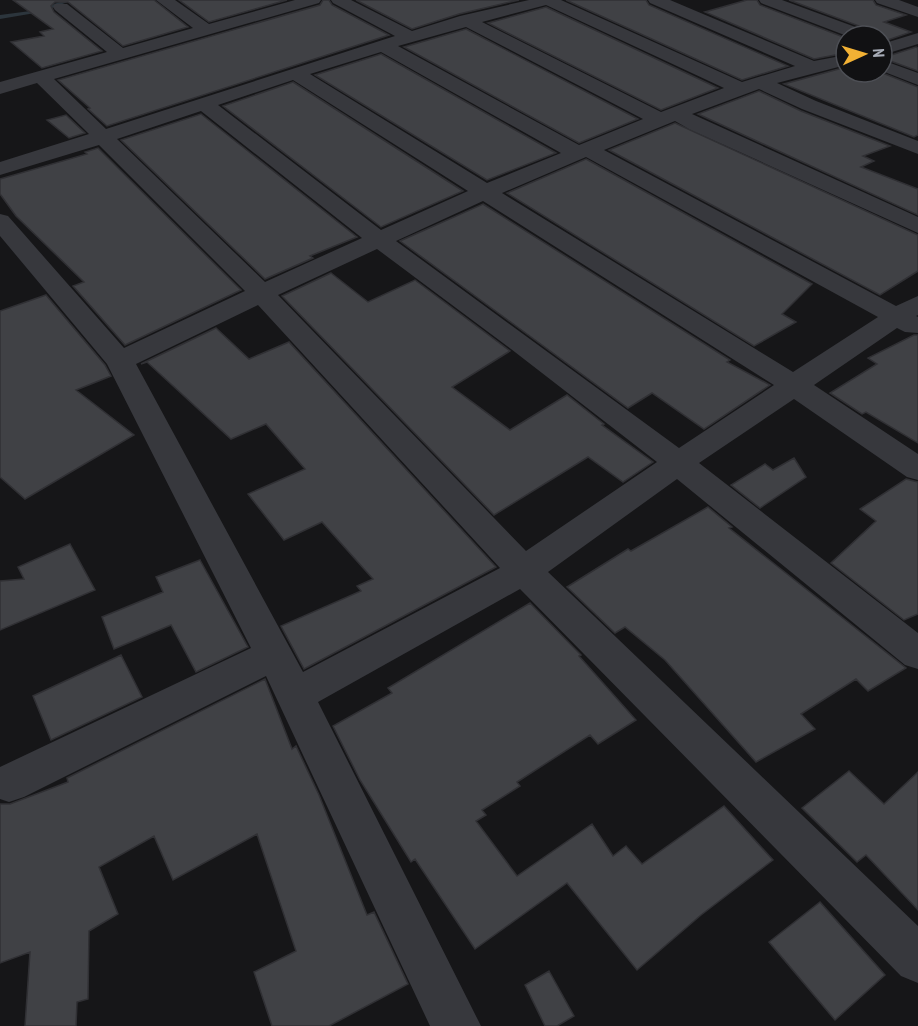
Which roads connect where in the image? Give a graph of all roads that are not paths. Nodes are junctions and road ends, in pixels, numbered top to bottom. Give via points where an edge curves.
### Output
1 (164, 0) edge
2 (313, 0) edge
3 (339, 0) edge
4 (548, 0) edge
5 (656, 0) edge
6 (767, 0) edge
7 (883, 0) edge
8 (57, 3) edge
9 (277, 4) edge
10 (471, 12) junction
11 (918, 12) edge
12 (834, 25) edge
13 (207, 30) junction
14 (410, 37) junction
15 (918, 39) edge
16 (894, 45) edge
17 (384, 46) junction
18 (120, 54) junction
19 (834, 62) edge
20 (812, 67) junction
21 (894, 70) edge
22 (296, 74) junction
23 (40, 76) junction
24 (918, 79) edge
25 (752, 86) junction
26 (0, 88) edge
27 (204, 104) junction
28 (669, 117) junction
29 (105, 138) junction
30 (918, 148) edge
31 (582, 151) junction
32 (0, 169) edge
33 (485, 192) junction
34 (0, 221) edge
35 (918, 226) edge
36 (378, 239) junction
37 (261, 293) junction
38 (911, 316) edge
39 (120, 361) junction
40 (795, 386) junction
41 (678, 463) junction
42 (918, 469) edge
43 (524, 571) junction
44 (274, 654) junction
45 (918, 654) edge
46 (295, 695) junction
47 (9, 783) dead end
48 (918, 959) edge
49 (456, 1026) edge

1 - 13 street
2 - 9 street
3 - 14 street
4 - 10 street via 494,12
4 - 25 street
5 - 20 street
6 - 12 street
7 - 11 street
8 - 18 street
9 - 13 street
10 - 14 street
10 - 28 street
13 - 18 street
14 - 17 street
15 - 16 street
17 - 22 street
17 - 31 street
18 - 23 street
19 - 20 street
20 - 25 street
21 - 24 street
22 - 27 street
22 - 33 street
23 - 26 street
23 - 29 street
25 - 28 street
25 - 30 street
27 - 29 street
27 - 36 street
28 - 31 street
28 - 35 street via 696,125
29 - 32 street
29 - 37 street
31 - 33 street
31 - 38 street
33 - 36 street
33 - 40 street
34 - 39 street
36 - 37 street
36 - 41 street
37 - 39 street
37 - 43 street
38 - 40 street
39 - 44 street
40 - 41 street
40 - 42 street
41 - 43 street
41 - 45 street
43 - 46 street
43 - 48 street
44 - 46 street
44 - 47 street
46 - 49 street

